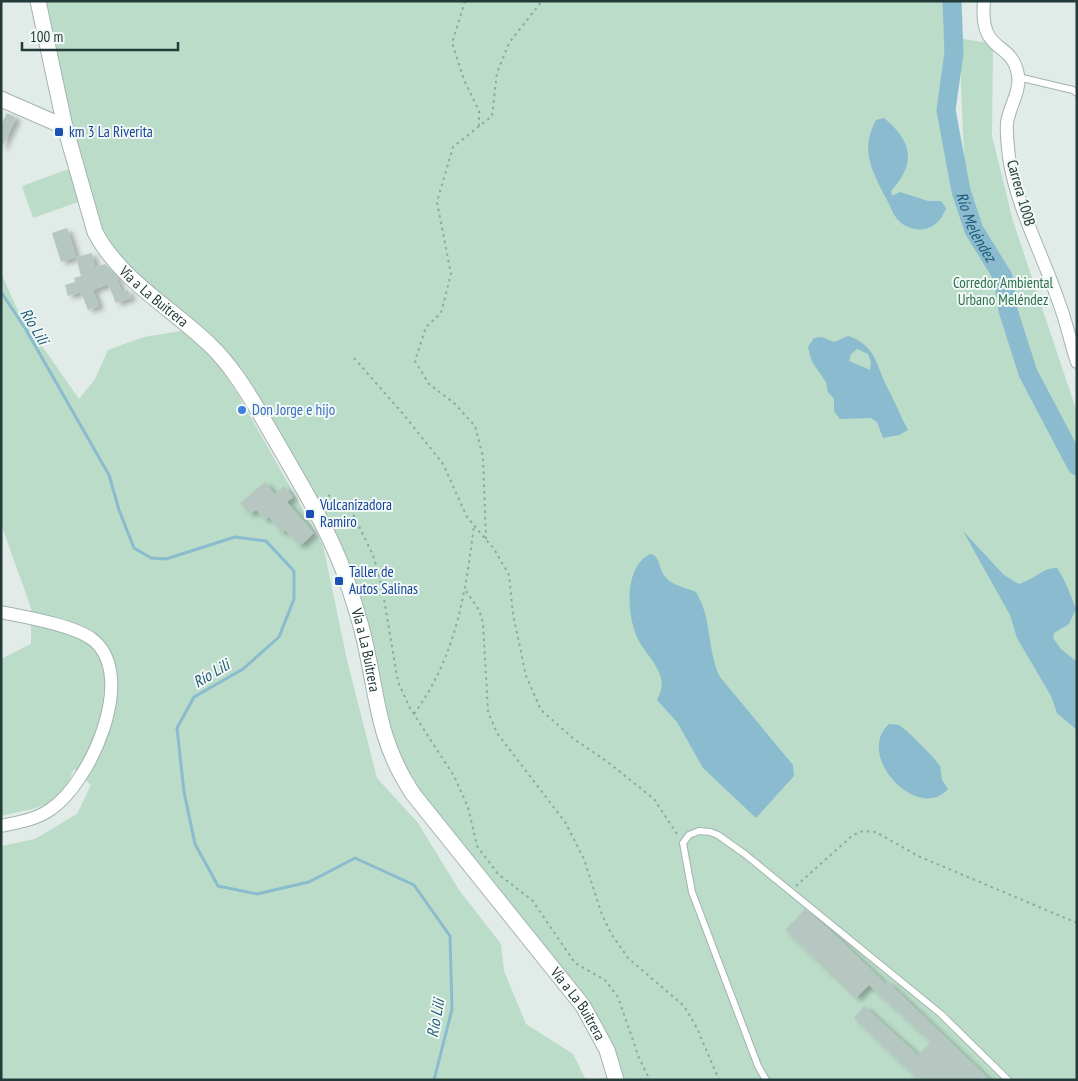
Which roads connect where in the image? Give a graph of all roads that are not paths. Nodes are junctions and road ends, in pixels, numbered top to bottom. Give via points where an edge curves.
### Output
1 (38, 1) edge
2 (984, 1) edge
3 (1018, 77) junction
4 (1077, 93) edge
5 (1, 99) edge
6 (65, 127) junction
7 (1077, 362) edge
8 (1, 612) edge
9 (1, 826) edge
10 (616, 1080) edge
11 (766, 1080) edge
12 (1008, 1080) edge

1 - 6 street, Vía a La Buitrera
2 - 3 street via 986,34 993,44 1014,60
3 - 4 lane
3 - 7 street, Carrera 100B via 1007,122 1009,158
5 - 6 street
6 - 10 street, Vía a La Buitrera via 100,242 130,276 210,344 227,363 261,415 322,526 344,574 362,630 382,731 400,774 583,1006 604,1043
8 - 9 street via 54,624 91,639 108,660 111,679 104,724 76,786 51,810 30,820
11 - 12 lane via 692,892 683,843 689,835 699,831 718,835 791,891 941,1014

